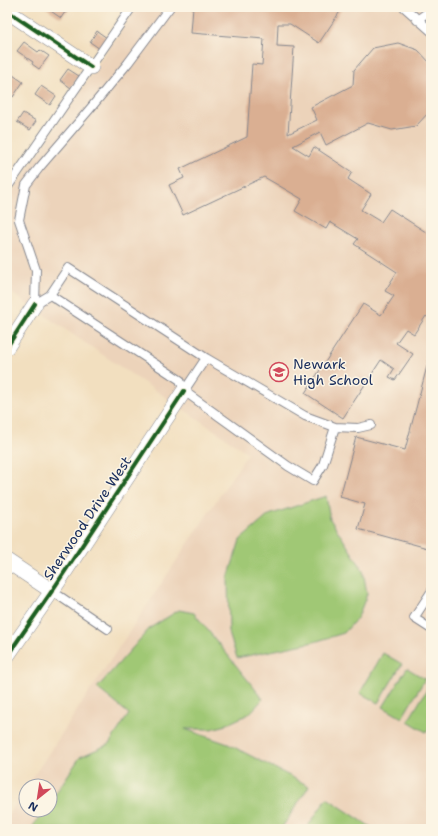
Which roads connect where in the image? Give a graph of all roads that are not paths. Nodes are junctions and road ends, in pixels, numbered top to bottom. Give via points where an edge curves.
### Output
1 (132, 7) edge
2 (170, 7) edge
3 (404, 7) edge
4 (431, 10) edge
5 (11, 14) edge
6 (417, 20) junction
7 (431, 30) edge
8 (91, 67) junction
9 (7, 188) edge
10 (50, 295) junction
11 (35, 304) junction
12 (7, 347) edge
13 (206, 358) junction
14 (184, 391) junction
15 (371, 425) dead end
16 (335, 427) junction
17 (7, 561) edge
18 (52, 591) junction
19 (431, 592) edge
20 (108, 629) dead end
21 (431, 629) edge
22 (7, 656) edge

1 - 8 lane
2 - 11 lane via 128,63 26,185 19,220 36,270
3 - 6 lane
4 - 6 lane
5 - 8 street
6 - 7 lane
8 - 9 lane
10 - 11 lane
10 - 13 lane via 68,268
10 - 14 lane via 180,380
11 - 12 street
13 - 14 lane
13 - 16 lane via 305,416
14 - 16 lane via 288,466 313,481 323,465
14 - 18 street, Sherwood Drive West
15 - 16 lane via 358,428
17 - 18 street
18 - 20 lane
18 - 22 street, Sherwood Drive West
19 - 21 lane via 414,618

